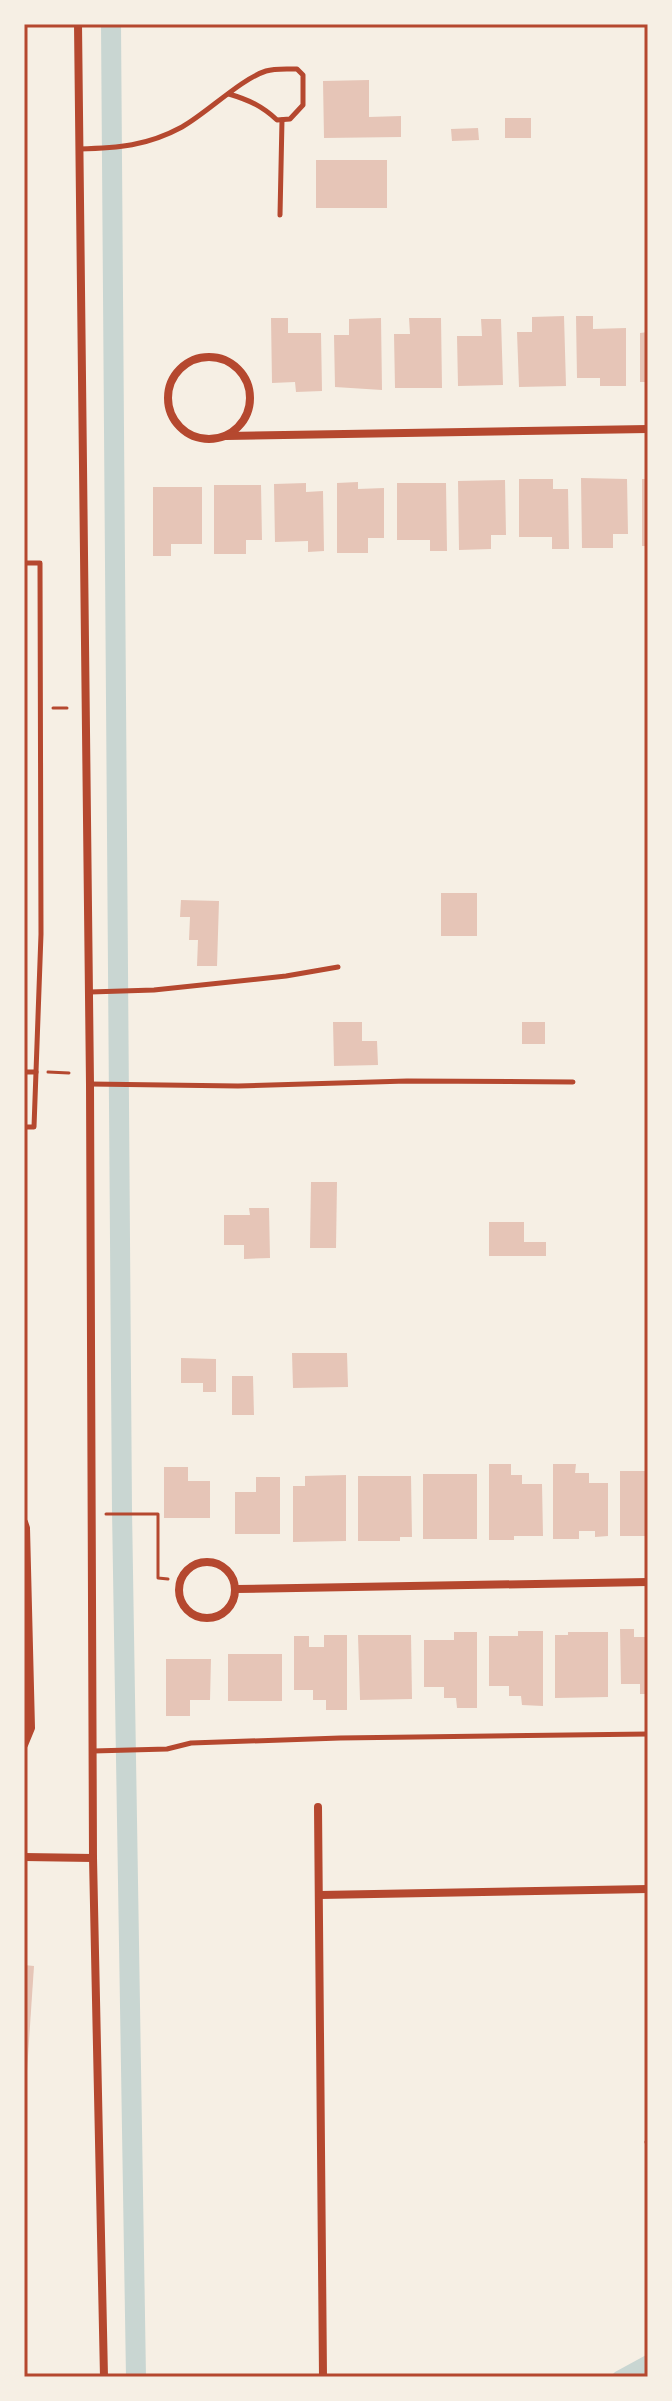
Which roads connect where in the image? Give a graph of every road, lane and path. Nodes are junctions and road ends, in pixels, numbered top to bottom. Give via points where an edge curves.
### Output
1 (78, 24) edge
2 (229, 94) junction
3 (282, 120) junction
4 (79, 149) junction
5 (280, 215) dead end
6 (648, 429) edge
7 (226, 436) junction
8 (24, 563) edge
9 (338, 967) dead end
10 (89, 992) junction
11 (24, 1072) edge
12 (36, 1072) junction
13 (69, 1073) dead end
14 (573, 1082) dead end
15 (90, 1084) junction
16 (24, 1127) edge
17 (106, 1514) dead end
18 (24, 1522) edge
19 (168, 1579) dead end
20 (648, 1582) edge
21 (236, 1589) junction
22 (648, 1734) edge
23 (24, 1745) edge
24 (92, 1751) junction
25 (318, 1807) dead end
26 (24, 1857) edge
27 (93, 1858) junction
28 (648, 1889) edge
29 (320, 1895) junction
30 (104, 2377) edge
31 (323, 2377) edge

1 - 4 street
2 - 3 lane via 251,100
2 - 3 lane via 266,71 297,69 303,75 303,105
2 - 4 lane via 149,141
3 - 5 lane
4 - 10 street
6 - 7 street
7 - 7 street via 248,413 247,381 224,359 192,360 170,383 171,415 194,437
8 - 12 lane via 40,563
9 - 10 lane
10 - 15 street
11 - 12 lane
12 - 13 path
12 - 16 lane via 34,1127
14 - 15 lane
15 - 24 street
17 - 19 path via 158,1514 158,1578
18 - 23 street via 31,1728
20 - 21 street
21 - 21 street via 222,1565 203,1561 186,1570 179,1587 183,1605 206,1619 224,1613
22 - 24 lane via 325,1738
24 - 27 street
25 - 29 street
26 - 27 street
27 - 30 street
28 - 29 street
29 - 31 street

